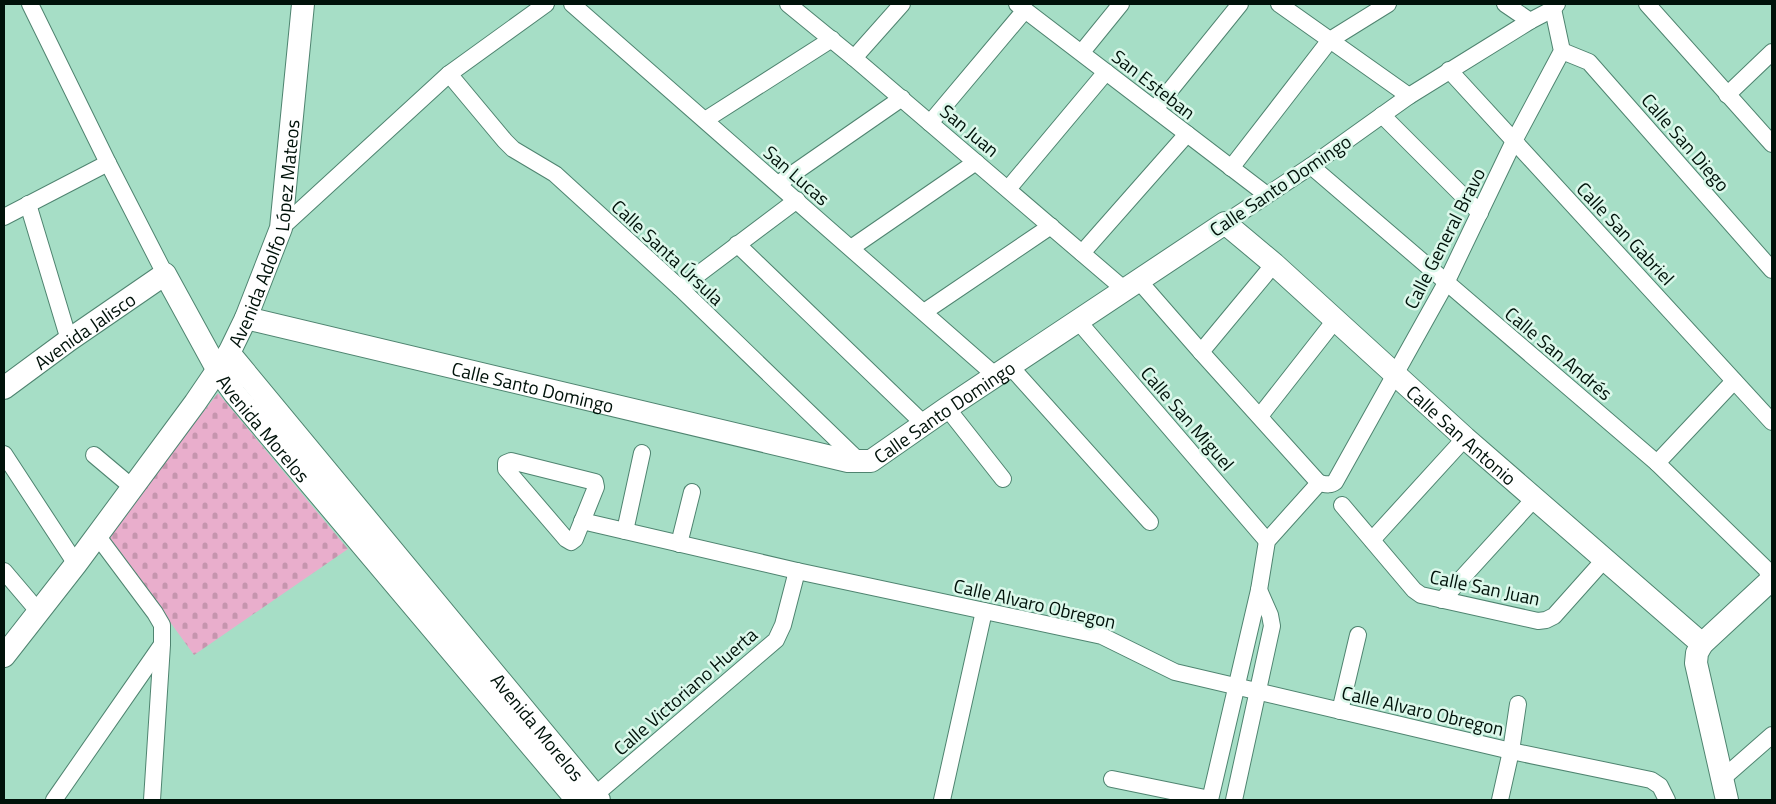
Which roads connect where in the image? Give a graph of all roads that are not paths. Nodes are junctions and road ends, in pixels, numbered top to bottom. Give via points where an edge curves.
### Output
1 (30, 4) edge
2 (303, 4) edge
3 (546, 4) edge
4 (572, 4) edge
5 (788, 4) edge
6 (902, 4) edge
7 (1121, 4) edge
8 (1240, 4) edge
9 (1279, 4) edge
10 (1388, 4) edge
11 (1505, 4) edge
12 (1647, 4) edge
13 (1555, 6) edge
14 (1021, 7) edge
15 (1530, 20) junction
16 (832, 39) junction
17 (1330, 40) junction
18 (1082, 52) junction
19 (1562, 52) junction
20 (1772, 52) edge
21 (854, 58) junction
22 (1449, 70) junction
23 (1106, 72) junction
24 (449, 74) junction
25 (1727, 95) junction
26 (1409, 96) junction
27 (902, 98) junction
28 (1155, 109) junction
29 (1382, 115) junction
30 (704, 120) junction
31 (930, 123) junction
32 (1187, 134) junction
33 (1514, 141) junction
34 (1772, 144) edge
35 (108, 162) junction
36 (976, 162) junction
37 (1311, 166) junction
38 (1232, 168) junction
39 (778, 184) junction
40 (1008, 189) junction
41 (1267, 195) junction
42 (797, 200) junction
43 (28, 204) junction
44 (1480, 213) junction
45 (4, 216) edge
46 (1225, 223) junction
47 (1050, 226) junction
48 (281, 228) junction
49 (737, 244) junction
50 (851, 248) junction
51 (1082, 253) junction
52 (1274, 264) junction
53 (1772, 270) edge
54 (165, 274) junction
55 (1446, 283) junction
56 (1132, 285) junction
57 (680, 288) junction
58 (924, 312) junction
59 (246, 318) junction
60 (1336, 319) junction
61 (1078, 321) junction
62 (69, 340) junction
63 (1201, 352) junction
64 (223, 361) junction
65 (1003, 371) junction
66 (1395, 375) junction
67 (1734, 381) junction
68 (4, 388) edge
69 (947, 408) junction
70 (1260, 416) junction
71 (1772, 422) edge
72 (924, 424) junction
73 (1465, 438) junction
74 (642, 453) dead end
75 (4, 454) edge
76 (94, 455) dead end
77 (860, 462) junction
78 (1657, 463) junction
79 (1003, 479) dead end
80 (1326, 484) junction
81 (132, 487) junction
82 (692, 492) dead end
83 (1534, 499) junction
84 (1342, 505) dead end
85 (582, 521) junction
86 (1150, 522) dead end
87 (625, 531) junction
88 (96, 534) junction
89 (1372, 540) junction
90 (1267, 541) junction
91 (678, 544) junction
92 (1604, 560) junction
93 (76, 564) junction
94 (4, 571) edge
95 (797, 571) junction
96 (1772, 580) edge
97 (1259, 590) junction
98 (1442, 600) junction
99 (38, 610) junction
100 (984, 611) junction
101 (1358, 635) dead end
102 (162, 645) junction
103 (1699, 651) junction
104 (4, 656) edge
105 (1236, 686) junction
106 (1258, 691) junction
107 (1518, 704) dead end
108 (1340, 711) junction
109 (1772, 736) edge
110 (1511, 751) junction
111 (1215, 778) junction
112 (1723, 778) junction
113 (1112, 779) dead end
114 (1237, 783) junction
115 (590, 799) edge
116 (54, 800) edge
117 (152, 800) edge
118 (942, 800) edge
119 (1210, 800) edge
120 (1234, 800) edge
121 (1500, 800) edge
122 (1667, 800) edge
123 (1727, 800) edge

1 - 35 street, Avenida Morelos
2 - 48 main road, Avenida Adolfo López Mateos
3 - 24 street
4 - 30 street, San Lucas
5 - 16 street, San Juan
6 - 21 street
7 - 18 street
8 - 28 street
9 - 17 street
10 - 17 street
11 - 15 street
12 - 25 street
13 - 15 street, Calle Santo Domingo
13 - 19 street
14 - 18 street, San Esteban
14 - 31 street
15 - 22 street, Calle Santo Domingo
16 - 21 street, San Juan
16 - 30 street
17 - 26 street
17 - 38 street
18 - 23 street, San Esteban
19 - 33 street, Calle General Bravo
19 - 53 street, Calle San Diego via 1589,62
20 - 25 street
21 - 27 street, San Juan
22 - 26 street, Calle Santo Domingo
22 - 33 street, Calle San Gabriel
23 - 28 street, San Esteban
23 - 40 street
24 - 48 street
24 - 57 street, Calle Santa Úrsula via 505,141 555,174
25 - 34 street
26 - 29 street, Calle Santo Domingo
27 - 31 street, San Juan
27 - 39 street
28 - 32 street, San Esteban
29 - 37 street, Calle Santo Domingo
29 - 44 street
30 - 39 street, San Lucas
31 - 36 street, San Juan
32 - 38 street, San Esteban
32 - 51 street
33 - 44 street, Calle General Bravo
33 - 67 street, Calle San Gabriel
35 - 43 street
35 - 54 street, Avenida Morelos
36 - 40 street, San Juan
36 - 50 street
37 - 41 street, Calle Santo Domingo
37 - 55 street, Calle San Andrés
38 - 41 street, San Esteban
39 - 42 street, San Lucas
40 - 47 street, San Juan
41 - 46 street, Calle Santo Domingo
42 - 49 street
42 - 50 street, San Lucas
43 - 45 street
43 - 62 street
44 - 55 street, Calle General Bravo
46 - 52 main road, Calle San Antonio
46 - 56 main road, Calle Santo Domingo
47 - 51 street, San Juan
47 - 58 street
48 - 59 main road, Avenida Adolfo López Mateos
49 - 57 street
49 - 72 street
50 - 58 street, San Lucas
51 - 56 street, San Juan
52 - 60 main road, Calle San Antonio
52 - 63 street
54 - 62 main road, Avenida Jalisco
54 - 64 main road, Avenida Morelos
55 - 66 street, Calle General Bravo
55 - 78 street, Calle San Andrés
56 - 61 main road, Calle Santo Domingo
56 - 63 street
57 - 77 street, Calle Santa Úrsula
58 - 65 street, San Lucas
59 - 64 main road, Avenida Adolfo López Mateos
59 - 77 main road, Calle Santo Domingo
60 - 66 main road, Calle San Antonio
60 - 70 street
61 - 65 main road, Calle Santo Domingo
61 - 90 street, Calle San Miguel
62 - 68 main road, Avenida Jalisco
63 - 70 street
64 - 81 main road, Avenida Adolfo López Mateos
64 - 115 main road, Avenida Morelos via 235,394 367,535
65 - 69 main road, Calle Santo Domingo
65 - 86 street, San Lucas
66 - 73 main road, Calle San Antonio
66 - 80 street, Calle General Bravo
67 - 71 street, Calle San Gabriel
67 - 78 street
69 - 72 main road, Calle Santo Domingo
69 - 79 street
70 - 80 street
72 - 77 main road, Calle Santo Domingo via 871,461
73 - 83 main road, Calle San Antonio
73 - 89 street
74 - 87 street
75 - 93 street
76 - 81 street
78 - 96 street, Calle San Andrés via 1766,569
80 - 90 street, Calle General Bravo
81 - 88 main road, Avenida Adolfo López Mateos
82 - 91 street
83 - 92 main road, Calle San Antonio
83 - 98 street
84 - 89 street, Calle San Juan
85 - 85 street via 596,482 511,460 506,464 506,469 566,539 571,542 575,539
85 - 87 street, Calle Alvaro Obregon
87 - 91 street, Calle Alvaro Obregon
88 - 93 main road, Avenida Adolfo López Mateos
88 - 102 street via 155,613 162,625
89 - 98 street, Calle San Juan via 1414,590
90 - 97 street
91 - 95 street, Calle Alvaro Obregon
92 - 98 street, Calle San Juan via 1554,616 1546,620
92 - 103 main road, Calle San Antonio
93 - 99 main road, Avenida Adolfo López Mateos
94 - 99 street
95 - 100 street, Calle Alvaro Obregon
95 - 115 street, Calle Victoriano Huerta via 776,640
96 - 103 main road
97 - 105 street
97 - 106 street via 1272,626
99 - 104 main road, Avenida Adolfo López Mateos
100 - 105 street, Calle Alvaro Obregon via 1102,636 1175,672
100 - 118 street
101 - 108 street
102 - 116 street
102 - 117 street
103 - 112 main road
105 - 106 street, Calle Alvaro Obregon
105 - 111 street
106 - 108 street, Calle Alvaro Obregon
106 - 114 street
107 - 110 street
108 - 110 street, Calle Alvaro Obregon
109 - 112 street
110 - 121 street
110 - 122 street, Calle Alvaro Obregon via 1651,780 1660,786
111 - 114 street
111 - 119 street
112 - 123 main road
113 - 119 street
114 - 120 street

